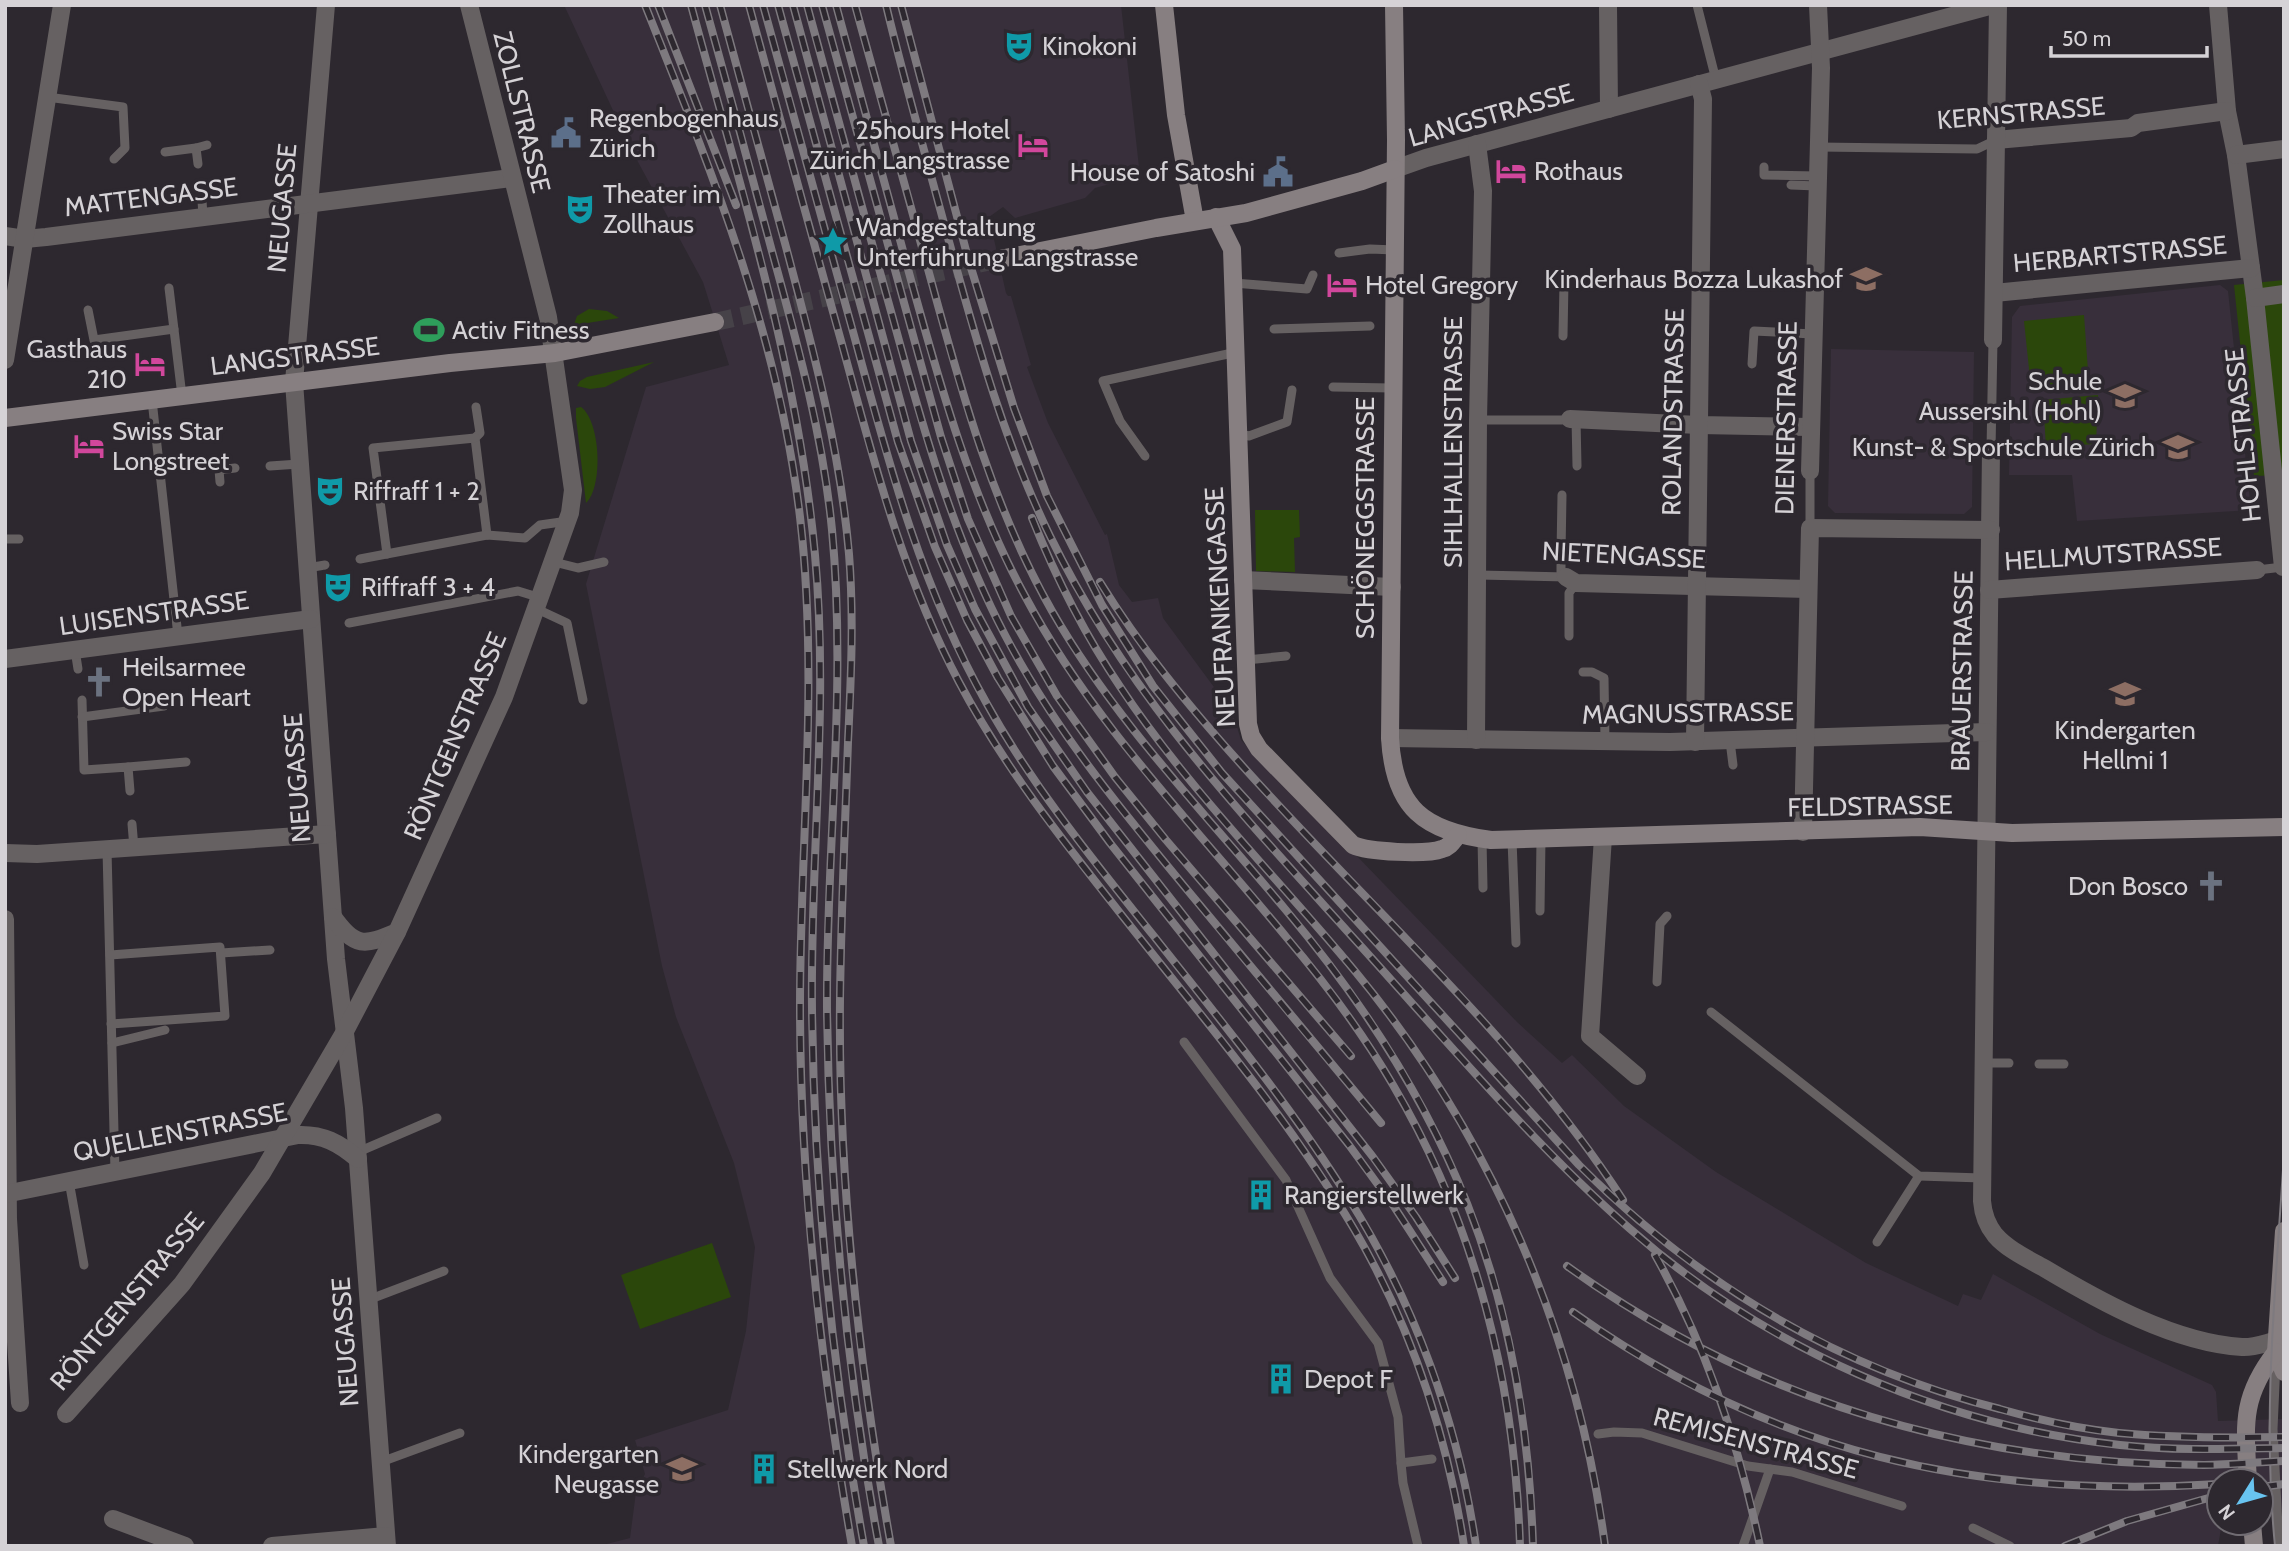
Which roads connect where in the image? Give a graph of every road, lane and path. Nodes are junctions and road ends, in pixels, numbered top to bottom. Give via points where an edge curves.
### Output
1 (62, 5) edge
2 (326, 5) edge
3 (469, 5) edge
4 (1164, 5) edge
5 (1394, 5) edge
6 (1608, 5) edge
7 (1697, 5) edge
8 (1818, 5) edge
9 (1996, 5) edge
10 (2218, 5) edge
11 (1819, 52) junction
12 (1708, 82) junction
13 (47, 97) junction
14 (1609, 109) junction
15 (2227, 111) junction
16 (1996, 140) junction
17 (1477, 144) junction
18 (207, 145) dead end
19 (1818, 147) junction
20 (196, 148) junction
21 (2284, 149) edge
22 (165, 152) dead end
23 (2236, 155) junction
24 (114, 159) dead end
25 (198, 164) dead end
26 (1764, 167) dead end
27 (1395, 169) junction
28 (511, 178) junction
29 (1817, 181) junction
30 (1791, 185) dead end
31 (308, 204) junction
32 (1216, 218) junction
33 (1195, 221) junction
34 (5, 236) edge
35 (25, 239) junction
36 (1395, 250) junction
37 (1339, 253) dead end
38 (1000, 259) tunnel mouth
39 (2250, 268) junction
40 (1313, 275) dead end
41 (1564, 282) dead end
42 (1234, 283) junction
43 (169, 288) dead end
44 (1994, 293) junction
45 (2284, 294) edge
46 (2255, 298) junction
47 (89, 310) dead end
48 (715, 323) tunnel mouth
49 (1370, 326) dead end
50 (174, 329) junction
51 (1274, 330) dead end
52 (1813, 334) junction
53 (1563, 335) dead end
54 (1993, 340) joint
55 (1237, 352) junction
56 (555, 353) junction
57 (5, 360) edge
58 (1752, 364) dead end
59 (294, 382) junction
60 (1333, 387) dead end
61 (1392, 388) junction
62 (1292, 390) dead end
63 (182, 396) junction
64 (152, 400) junction
65 (476, 407) dead end
66 (5, 418) edge
67 (1570, 419) junction
68 (1478, 420) junction
69 (1699, 425) junction
70 (1811, 427) junction
71 (1239, 434) junction
72 (475, 438) junction
73 (1991, 450) joint
74 (1145, 456) dead end
75 (299, 464) junction
76 (270, 466) dead end
77 (1577, 466) dead end
78 (235, 468) dead end
79 (1810, 471) joint
80 (220, 482) dead end
81 (1562, 495) dead end
82 (568, 521) junction
83 (1810, 528) junction
84 (1991, 530) junction
85 (487, 536) junction
86 (5, 539) edge
87 (19, 539) dead end
88 (1561, 553) dead end
89 (387, 554) junction
90 (360, 559) dead end
91 (554, 562) junction
92 (604, 562) dead end
93 (2284, 569) edge
94 (2257, 570) joint
95 (1478, 575) junction
96 (1566, 575) junction
97 (1243, 580) junction
98 (1696, 586) junction
99 (1392, 587) junction
100 (1808, 589) junction
101 (1989, 590) junction
102 (539, 604) junction
103 (310, 619) junction
104 (349, 623) dead end
105 (178, 636) junction
106 (1569, 636) dead end
107 (75, 649) junction
108 (1286, 656) dead end
109 (5, 659) edge
110 (1246, 660) junction
111 (78, 669) dead end
112 (1583, 672) dead end
113 (583, 700) dead end
114 (82, 701) dead end
115 (164, 706) dead end
116 (82, 717) junction
117 (1987, 732) junction
118 (1390, 738) junction
119 (1805, 738) junction
120 (1476, 740) junction
121 (1605, 741) junction
122 (1730, 741) junction
123 (1695, 742) junction
124 (186, 762) dead end
125 (1733, 765) dead end
126 (128, 767) junction
127 (130, 791) dead end
128 (132, 824) dead end
129 (2284, 827) edge
130 (1803, 832) junction
131 (1987, 833) junction
132 (327, 834) junction
133 (1458, 835) junction
134 (1603, 837) junction
135 (1482, 839) junction
136 (1541, 839) junction
137 (1512, 840) junction
138 (134, 848) junction
139 (107, 850) junction
140 (5, 853) edge
141 (1483, 888) dead end
142 (1541, 911) dead end
143 (1667, 916) dead end
144 (333, 917) junction
145 (5, 919) edge
146 (397, 932) junction
147 (1516, 943) dead end
148 (270, 950) dead end
149 (221, 953) junction
150 (110, 954) junction
151 (1657, 982) dead end
152 (6, 1007) edge
153 (1710, 1013) dead end
154 (111, 1024) junction
155 (165, 1030) dead end
156 (344, 1033) junction
157 (1184, 1042) dead end
158 (112, 1043) junction
159 (1982, 1063) junction
160 (2009, 1063) dead end
161 (2039, 1064) dead end
162 (2064, 1064) dead end
163 (1637, 1076) dead end
164 (437, 1118) dead end
165 (284, 1139) junction
166 (358, 1156) junction
167 (116, 1172) junction
168 (1919, 1175) junction
169 (1982, 1178) junction
170 (69, 1181) junction
171 (7, 1193) edge
172 (2284, 1231) edge
173 (1877, 1242) dead end
174 (84, 1265) dead end
175 (444, 1271) dead end
176 (368, 1300) junction
177 (2279, 1344) edge
178 (2284, 1372) edge
179 (20, 1403) dead end
180 (66, 1414) dead end
181 (460, 1433) dead end
182 (1598, 1434) dead end
183 (1432, 1459) dead end
184 (381, 1462) junction
185 (1401, 1463) junction
186 (2247, 1467) edge
187 (1770, 1469) junction
188 (1902, 1506) dead end
189 (113, 1519) dead end
190 (1973, 1528) dead end
191 (386, 1541) edge
192 (185, 1546) edge
193 (272, 1546) edge
194 (1418, 1546) edge
195 (1743, 1546) edge
196 (2010, 1546) edge
197 (2279, 1546) edge

1 - 13 street
2 - 31 street, NEUGASSE
3 - 28 street, ZOLLSTRASSE
4 - 33 street via 1176,115
5 - 27 street, SCHÖNEGGSTRASSE
6 - 14 street
7 - 12 lane
8 - 11 street, DIENERSTRASSE
9 - 11 street, LANGSTRASSE
9 - 16 street, BRAUERSTRASSE
10 - 15 street, HOHLSTRASSE
11 - 12 street, LANGSTRASSE
11 - 19 street, DIENERSTRASSE
12 - 14 street, LANGSTRASSE
12 - 69 street, ROLANDSTRASSE via 1703,99
13 - 24 lane via 124,107 125,149
13 - 35 street
14 - 17 street, LANGSTRASSE
15 - 16 street, KERNSTRASSE via 2138,123 2131,128
15 - 23 street, HOHLSTRASSE
16 - 19 lane, KERNSTRASSE via 1977,149
16 - 44 street, BRAUERSTRASSE
17 - 27 street, LANGSTRASSE
17 - 68 street, SIHLHALLENSTRASSE via 1483,191
18 - 20 lane
19 - 29 street, DIENERSTRASSE
20 - 22 lane
20 - 25 lane
21 - 23 street
23 - 39 street, HOHLSTRASSE
26 - 29 lane via 1764,175
27 - 32 street, LANGSTRASSE
27 - 36 street, SCHÖNEGGSTRASSE
28 - 31 street, MATTENGASSE
28 - 56 street, ZOLLSTRASSE
29 - 30 lane
29 - 52 street, DIENERSTRASSE
31 - 35 street, MATTENGASSE via 203,209
31 - 59 street, NEUGASSE
32 - 33 street, LANGSTRASSE
32 - 42 street, NEUFRANKENGASSE via 1232,249
33 - 38 street, LANGSTRASSE
34 - 35 street, MATTENGASSE
35 - 57 street
36 - 37 lane
36 - 61 street, SCHÖNEGGSTRASSE
39 - 44 street, HERBARTSTRASSE
39 - 46 street, HOHLSTRASSE
40 - 42 lane via 1307,289
41 - 53 lane
42 - 55 street, NEUFRANKENGASSE
43 - 50 lane
44 - 54 street, BRAUERSTRASSE
45 - 46 street
46 - 93 street, HOHLSTRASSE
47 - 50 lane via 94,340
48 - 56 street, LANGSTRASSE
49 - 51 lane
50 - 63 lane
52 - 58 lane via 1754,331
52 - 70 street, DIENERSTRASSE
54 - 73 lane, BRAUERSTRASSE
55 - 71 street, NEUFRANKENGASSE
55 - 74 lane via 1103,381 1120,421
56 - 59 street, LANGSTRASSE
56 - 82 street, RÖNTGENSTRASSE via 573,490
59 - 63 street, LANGSTRASSE
59 - 75 street, NEUGASSE
60 - 61 lane
61 - 99 street, SCHÖNEGGSTRASSE
62 - 71 lane via 1287,422 1249,436
63 - 64 street, LANGSTRASSE
64 - 66 street, LANGSTRASSE
64 - 105 lane
65 - 72 lane via 480,433
67 - 68 lane
67 - 69 street
67 - 77 lane
68 - 95 street, SIHLHALLENSTRASSE
69 - 70 street
69 - 98 street, ROLANDSTRASSE
70 - 79 street, DIENERSTRASSE
71 - 97 street, NEUFRANKENGASSE
72 - 85 lane
72 - 89 lane via 373,448
73 - 84 street, BRAUERSTRASSE
75 - 76 lane
75 - 103 street, NEUGASSE via 316,566
78 - 80 lane via 219,470
79 - 83 lane, DIENERSTRASSE
81 - 88 lane
82 - 85 lane via 540,525 525,538
82 - 91 street, RÖNTGENSTRASSE
83 - 84 street
83 - 100 street, DIENERSTRASSE
84 - 101 street, BRAUERSTRASSE
85 - 89 lane
86 - 87 lane
89 - 90 lane
91 - 92 lane via 578,568
91 - 102 street, RÖNTGENSTRASSE
93 - 94 lane, HELLMUTSTRASSE
94 - 101 street, HELLMUTSTRASSE
95 - 96 lane, NIETENGASSE
95 - 120 street, SIHLHALLENSTRASSE
96 - 98 street, NIETENGASSE
96 - 106 lane
97 - 99 street
97 - 110 street, NEUFRANKENGASSE
98 - 100 street, NIETENGASSE
98 - 123 street, ROLANDSTRASSE
99 - 118 street, SCHÖNEGGSTRASSE
100 - 119 street, DIENERSTRASSE
101 - 117 street, BRAUERSTRASSE
102 - 104 lane via 518,591
102 - 113 lane via 567,623
102 - 146 street, RÖNTGENSTRASSE via 504,697
103 - 105 street, LUISENSTRASSE
103 - 132 street, NEUGASSE
105 - 107 street, LUISENSTRASSE
107 - 109 street, LUISENSTRASSE
107 - 111 lane
108 - 110 lane
110 - 133 street, NEUFRANKENGASSE via 1248,724 1253,740 1349,843 1373,850 1434,851 1448,846
112 - 121 lane via 1604,678
114 - 116 lane
115 - 116 lane
116 - 126 lane via 84,770
117 - 119 street, MAGNUSSTRASSE
117 - 131 street, BRAUERSTRASSE
118 - 120 street, MAGNUSSTRASSE
118 - 133 street, SCHÖNEGGSTRASSE via 1395,776 1407,799 1435,827
119 - 122 street, MAGNUSSTRASSE
119 - 130 street, DIENERSTRASSE
120 - 121 street, MAGNUSSTRASSE
121 - 123 street, MAGNUSSTRASSE
122 - 123 street, MAGNUSSTRASSE
122 - 125 lane
124 - 126 lane
126 - 127 lane
128 - 138 lane
129 - 131 street, FELDSTRASSE
130 - 131 street, FELDSTRASSE via 1920,827
130 - 134 street, FELDSTRASSE
131 - 159 street, BRAUERSTRASSE
132 - 138 street
132 - 144 street, NEUGASSE
133 - 135 street, FELDSTRASSE
134 - 136 street, FELDSTRASSE
134 - 163 street via 1590,1036
135 - 137 street, FELDSTRASSE
135 - 141 lane
136 - 137 street, FELDSTRASSE
136 - 142 lane
137 - 147 lane
138 - 139 street
139 - 140 street
139 - 150 lane
143 - 151 lane via 1660,924
144 - 146 street via 354,941 366,943
144 - 156 street, NEUGASSE
145 - 152 street
146 - 156 street, RÖNTGENSTRASSE
148 - 149 lane
149 - 150 lane via 220,947
149 - 154 lane via 225,1016
150 - 154 lane
152 - 171 street
153 - 168 lane
154 - 158 lane
155 - 158 lane
156 - 165 street, RÖNTGENSTRASSE
156 - 166 street, NEUGASSE
157 - 185 lane via 1286,1180 1330,1278 1378,1343 1398,1417
158 - 167 lane
159 - 160 lane
159 - 169 street, BRAUERSTRASSE
161 - 162 lane
164 - 166 lane
165 - 166 street, QUELLENSTRASSE via 314,1134
165 - 167 street, QUELLENSTRASSE
165 - 180 street, RÖNTGENSTRASSE via 182,1284
166 - 176 street, NEUGASSE
167 - 170 street, QUELLENSTRASSE
168 - 169 lane
168 - 173 lane
169 - 177 street, BRAUERSTRASSE via 1984,1214 1997,1238 2076,1286 2197,1339 2245,1348
170 - 171 street, QUELLENSTRASSE
170 - 174 lane
171 - 179 street
172 - 177 street
175 - 176 lane
176 - 184 street, NEUGASSE
177 - 178 street
177 - 186 street via 2254,1385 2247,1410
177 - 197 lane via 2273,1429
181 - 184 lane
182 - 187 lane, REMISENSTRASSE via 1642,1433
183 - 185 lane
184 - 191 street, NEUGASSE
185 - 194 lane
187 - 188 lane, REMISENSTRASSE
187 - 195 lane
189 - 192 street
190 - 196 lane
191 - 193 street

